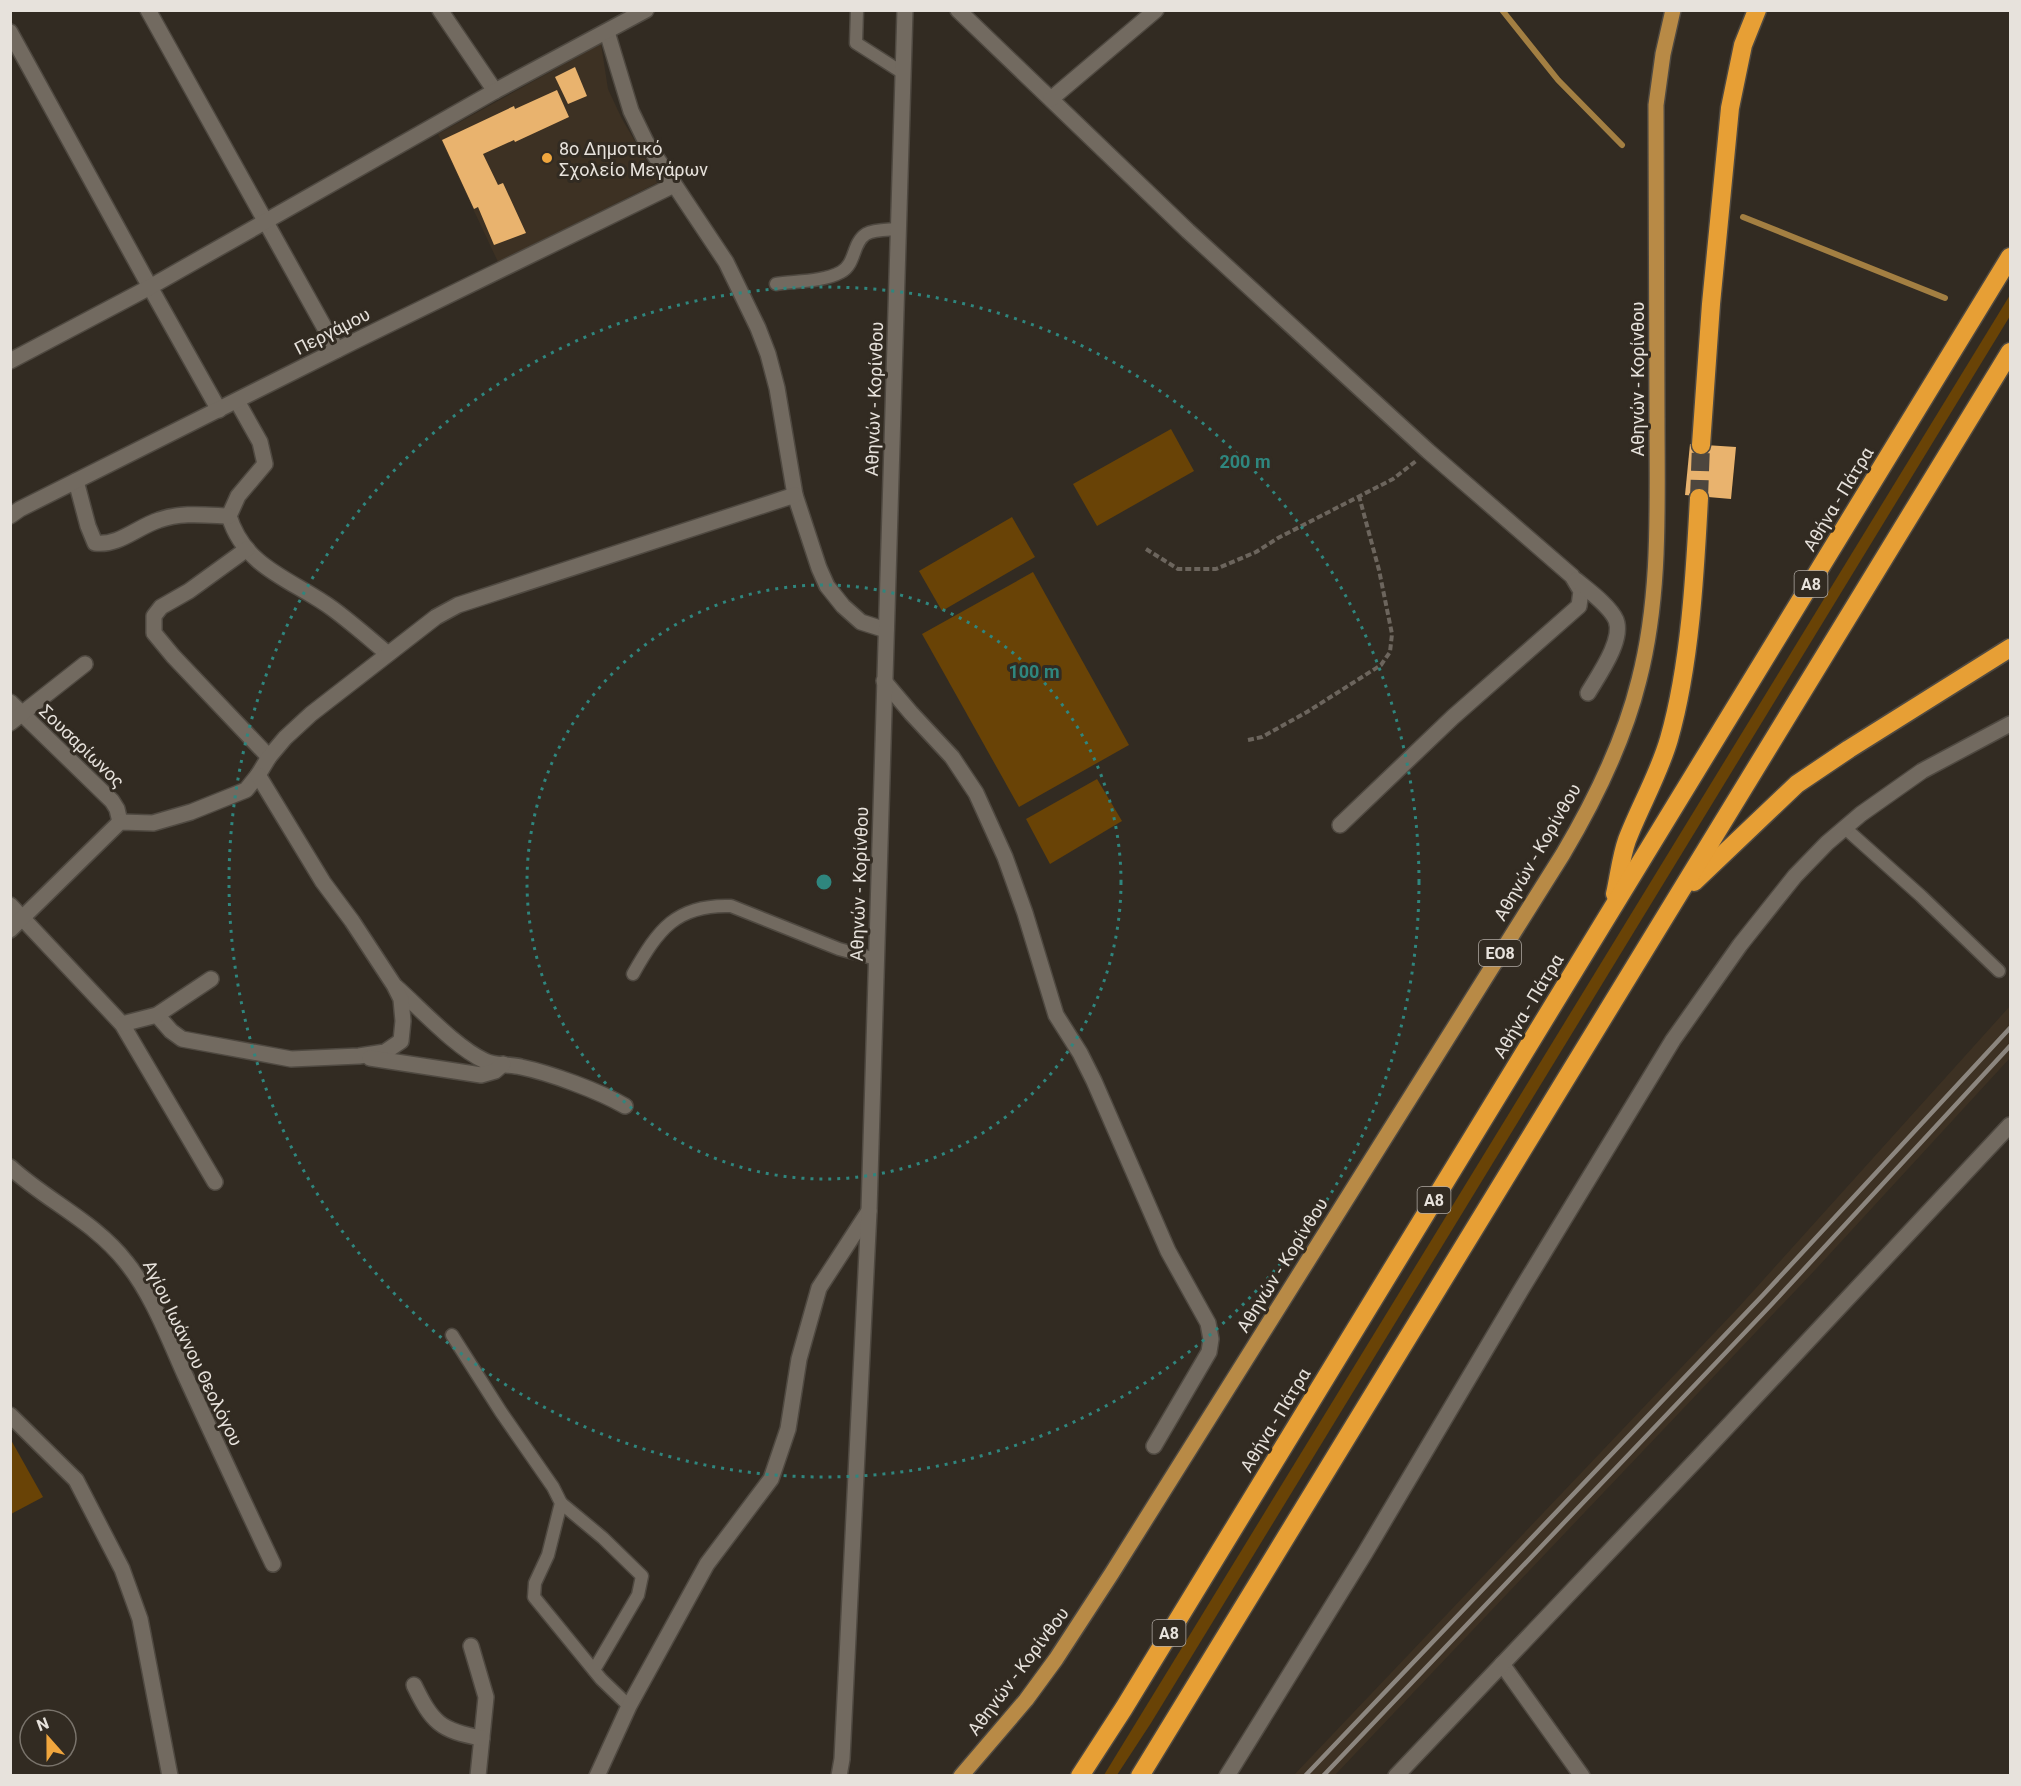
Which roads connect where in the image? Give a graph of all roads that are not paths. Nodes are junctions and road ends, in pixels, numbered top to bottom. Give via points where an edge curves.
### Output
1 (148, 10) edge
2 (440, 10) edge
3 (857, 10) edge
4 (905, 10) edge
5 (958, 10) edge
6 (1156, 10) edge
7 (1672, 10) edge
8 (1757, 10) edge
9 (637, 13) edge
10 (10, 32) edge
11 (607, 32) junction
12 (903, 73) junction
13 (495, 91) junction
14 (1051, 99) junction
15 (674, 185) junction
16 (266, 223) junction
17 (898, 229) junction
18 (2010, 257) edge
19 (776, 284) dead end
20 (150, 288) junction
21 (337, 350) junction
22 (2010, 351) edge
23 (10, 361) edge
24 (237, 401) junction
25 (219, 410) junction
26 (1701, 445) tunnel mouth
27 (76, 481) junction
28 (795, 495) junction
29 (1699, 498) tunnel mouth
30 (10, 516) edge
31 (228, 516) junction
32 (247, 549) junction
33 (1572, 576) junction
34 (886, 630) junction
35 (2010, 648) edge
36 (388, 654) junction
37 (85, 664) dead end
38 (884, 681) junction
39 (1588, 693) dead end
40 (14, 713) edge
41 (2010, 724) edge
42 (269, 757) junction
43 (258, 775) junction
44 (120, 822) junction
45 (1340, 825) dead end
46 (1845, 828) junction
47 (1674, 903) junction
48 (10, 905) edge
49 (1611, 910) junction
50 (22, 917) junction
51 (10, 930) edge
52 (876, 959) junction
53 (1999, 971) dead end
54 (633, 974) dead end
55 (211, 979) dead end
56 (393, 985) junction
57 (157, 1016) junction
58 (122, 1024) junction
59 (358, 1056) junction
60 (503, 1064) junction
61 (625, 1106) dead end
62 (2010, 1125) edge
63 (10, 1167) edge
64 (215, 1182) dead end
65 (869, 1211) junction
66 (452, 1335) dead end
67 (10, 1415) edge
68 (1154, 1446) dead end
69 (561, 1503) junction
70 (273, 1564) dead end
71 (471, 1646) dead end
72 (1502, 1664) junction
73 (594, 1670) junction
74 (414, 1685) dead end
75 (629, 1706) junction
76 (482, 1738) junction
77 (842, 1759) junction
78 (961, 1775) edge
79 (170, 1776) edge
80 (478, 1776) edge
81 (597, 1776) edge
82 (839, 1776) edge
83 (848, 1776) edge
84 (1080, 1776) edge
85 (1140, 1776) edge
86 (1227, 1776) edge
87 (1396, 1776) edge
88 (1582, 1776) edge

1 - 16 street
2 - 13 street
3 - 12 lane via 856,43
4 - 12 street, Αθηνών - Κορίνθου
5 - 14 street
6 - 14 street
7 - 78 main road, Αθηνών - Κορίνθου / ΕΟ8 via 1656,105 1657,489 1653,593 1639,680 1614,753 1563,854 1113,1573 1026,1700
8 - 26 highway via 1743,45 1730,108
9 - 11 street
10 - 20 street
11 - 13 street
11 - 15 street via 631,111
12 - 17 street, Αθηνών - Κορίνθου
13 - 16 street
14 - 33 street via 1428,452
15 - 21 street, Περγάμου
15 - 28 street via 726,262 758,328 777,388
16 - 20 street
16 - 21 street
17 - 19 lane via 864,235 850,264 841,272
17 - 34 street, Αθηνών - Κορίνθου
18 - 49 highway, Αθήνα - Πάτρα / Α8
20 - 23 street
20 - 25 street
21 - 24 street, Περγάμου
22 - 47 highway
24 - 25 street, Περγάμου
24 - 31 street via 260,442 265,464 238,496
25 - 27 street, Περγάμου
27 - 30 street, Περγάμου
27 - 31 street via 95,543 106,544 172,516
28 - 34 street via 827,586 861,622
28 - 36 street via 458,605
29 - 49 highway via 1688,634 1676,710 1659,770 1627,841
31 - 32 street via 233,531
32 - 36 street via 277,576 332,608
32 - 42 street via 161,607 154,616 154,633
33 - 39 street via 1616,620 1615,644
33 - 45 street via 1581,591 1579,606 1453,717
34 - 38 street, Αθηνών - Κορίνθου
35 - 47 highway via 1797,784
36 - 42 street via 311,714
37 - 40 street
38 - 52 street, Αθηνών - Κορίνθου
38 - 68 street via 952,757 976,794 1005,857 1056,1015 1094,1081 1168,1251 1208,1323 1209,1352
40 - 44 street, Σουσαρίωνος via 112,801
41 - 46 street via 1922,771
42 - 43 street
43 - 44 street via 246,790 191,812 153,823
43 - 56 street via 322,882
44 - 50 street
46 - 53 lane
46 - 86 street via 1795,876 1673,1040
47 - 85 highway
48 - 50 street
49 - 84 highway, Αθήνα - Πάτρα / Α8
50 - 51 street
50 - 58 street
52 - 54 lane via 839,949 731,906 701,907 667,926
52 - 65 street, Αθηνών - Κορίνθου
55 - 57 street
56 - 59 street via 400,999 401,1041 385,1052
56 - 60 street via 462,1046 486,1062
57 - 58 street
57 - 59 street via 182,1039 194,1042 291,1059
58 - 64 street
59 - 60 street via 481,1075
60 - 61 street via 554,1077
62 - 72 street
63 - 70 street, Αγίου Ιωάννου Θεολόγου via 74,1213 126,1262 165,1333
65 - 75 street via 819,1288 799,1359 788,1429 771,1479 708,1564
65 - 77 street, Αθηνών - Κορίνθου
66 - 69 lane
67 - 79 street via 76,1480 122,1569 140,1619
69 - 73 lane via 534,1596
69 - 73 lane via 642,1576 638,1595
71 - 76 street via 486,1697
72 - 87 street
72 - 88 street
73 - 75 lane
74 - 76 street via 435,1720 461,1735
75 - 81 street
76 - 80 street
77 - 82 street, Αθηνών - Κορίνθου
77 - 83 street, Αθηνών - Κορίνθου

